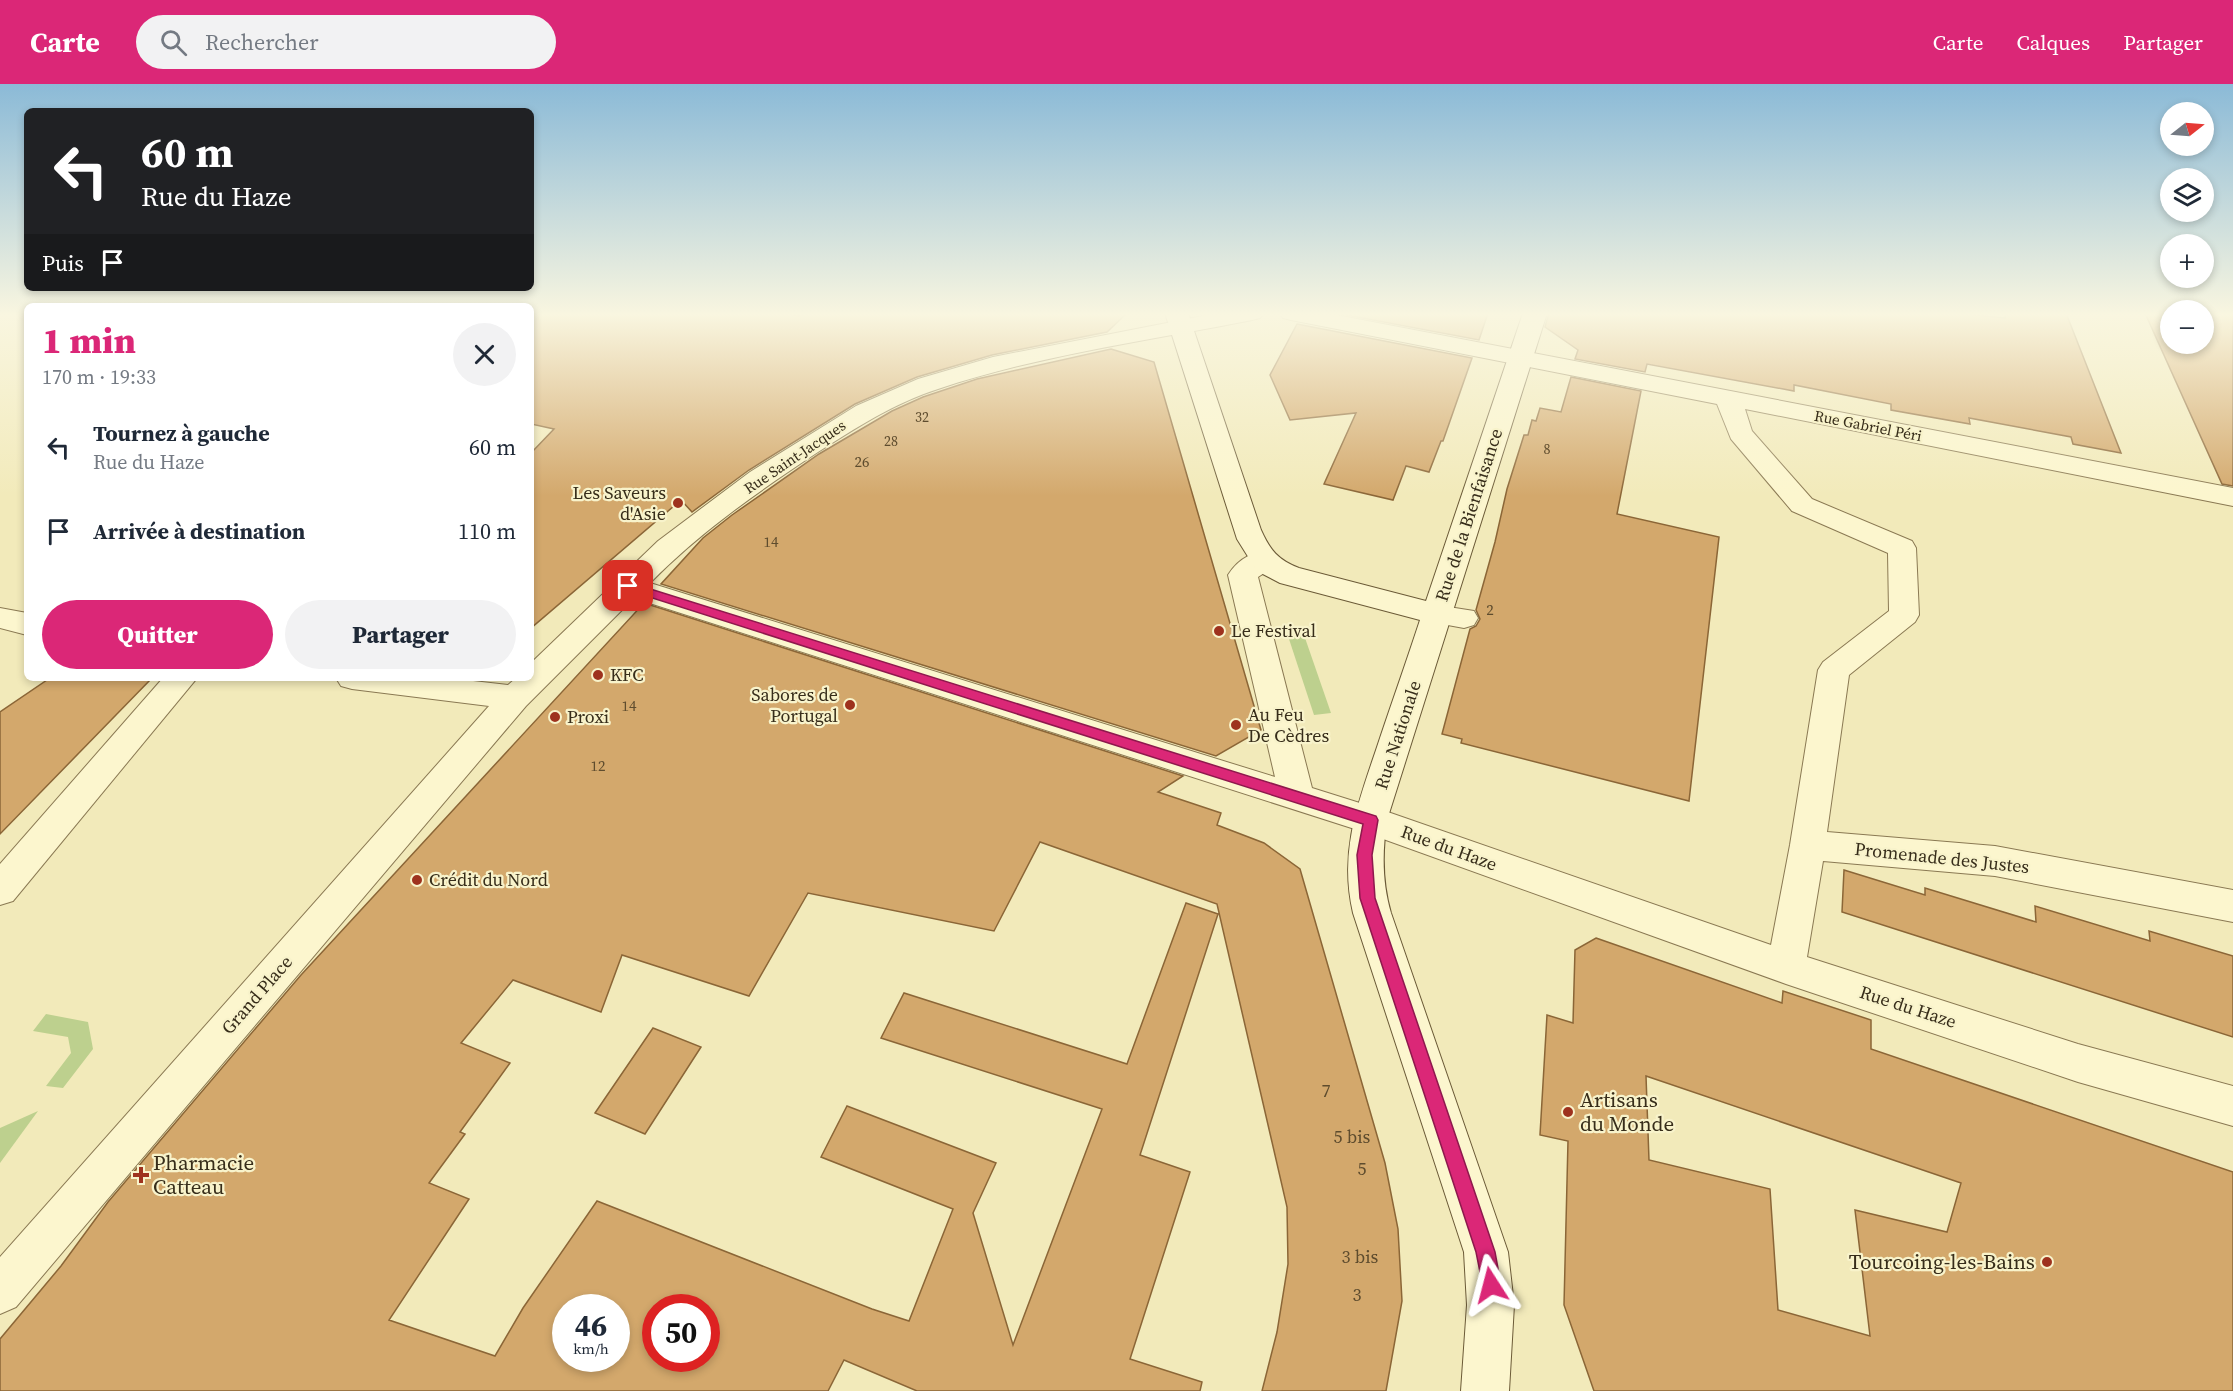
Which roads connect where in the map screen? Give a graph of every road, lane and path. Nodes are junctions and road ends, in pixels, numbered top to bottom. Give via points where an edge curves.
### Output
1 (959, 374) edge
2 (1196, 374) edge
3 (1516, 374) edge
4 (1601, 374) edge
5 (1728, 399) junction
6 (2233, 497) edge
7 (1262, 561) junction
8 (628, 586) junction
9 (1450, 616) junction
10 (0, 618) edge
11 (24, 623) edge
12 (534, 679) edge
13 (178, 681) edge
14 (410, 681) edge
15 (532, 681) edge
16 (526, 687) junction
17 (1297, 797) junction
18 (1370, 820) junction
19 (1808, 845) junction
20 (0, 890) edge
21 (2233, 906) edge
22 (1786, 966) junction
23 (2233, 1106) edge
24 (0, 1292) edge
25 (1485, 1391) edge

1 - 8 street, Rue Saint-Jacques via 891,399 834,430 759,478 668,548
2 - 7 street via 1247,530
3 - 9 street, Rue de la Bienfaisance
4 - 5 street, Rue Gabriel Péri
5 - 6 street, Rue Gabriel Péri
5 - 19 street via 1740,433 1802,505 1902,548 1904,615 1834,670
7 - 9 street via 1290,576
7 - 17 street via 1243,575
8 - 12 street, Rue Saint-Jacques
8 - 17 street, Rue du Haze
9 - 18 street, Rue Nationale
10 - 11 street
13 - 20 street
14 - 16 street
15 - 16 street, Rue Saint-Jacques
16 - 24 street, Grand Place
17 - 18 street, Rue du Haze
18 - 22 street, Rue du Haze
18 - 25 street, Rue Nationale via 1364,868 1372,913 1486,1252 1492,1323
19 - 21 street, Promenade des Justes via 1995,861
19 - 22 street
22 - 23 street, Rue du Haze via 2103,1071

